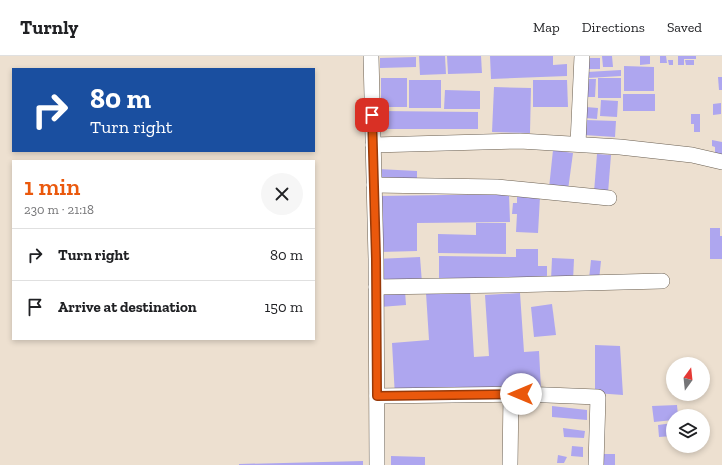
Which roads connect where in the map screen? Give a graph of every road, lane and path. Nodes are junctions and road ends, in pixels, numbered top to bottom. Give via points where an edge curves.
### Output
1 (371, 56) edge
2 (582, 56) edge
3 (578, 144) junction
4 (373, 145) junction
5 (722, 162) edge
6 (374, 185) junction
7 (609, 198) dead end
8 (662, 281) dead end
9 (376, 287) junction
10 (511, 394) junction
11 (377, 396) junction
12 (377, 465) edge
13 (510, 465) edge
14 (596, 465) edge

1 - 4 street
2 - 3 street
3 - 4 street via 520,141
3 - 5 street via 692,155
4 - 6 street
6 - 7 street via 497,187
6 - 9 street
8 - 9 street
9 - 11 street
10 - 11 street
10 - 13 street
10 - 14 street via 598,397
11 - 12 street

